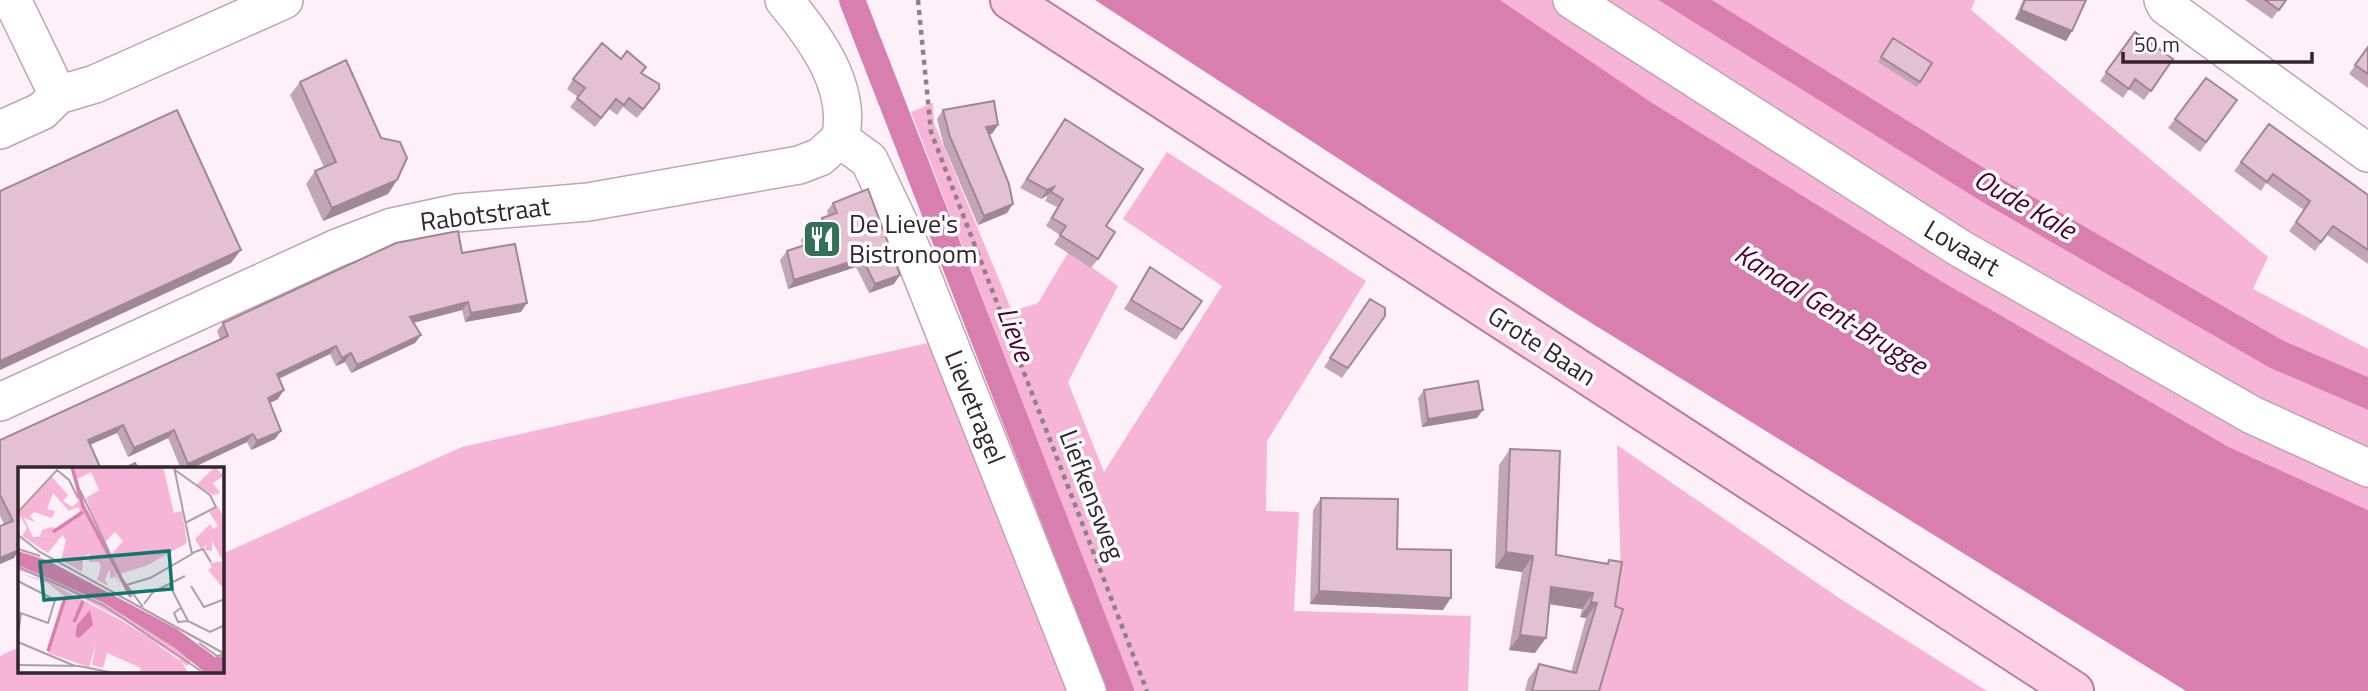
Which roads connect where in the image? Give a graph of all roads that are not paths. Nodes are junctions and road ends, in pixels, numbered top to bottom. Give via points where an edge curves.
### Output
1 (12, 0) edge
2 (284, 0) edge
3 (784, 0) edge
4 (1010, 0) edge
5 (1572, 0) edge
6 (2163, 0) edge
7 (58, 95) junction
8 (0, 130) edge
9 (840, 139) junction
10 (2368, 153) edge
11 (0, 402) edge
12 (2368, 468) edge
13 (1087, 691) edge
14 (2074, 691) edge

1 - 7 street
2 - 7 street via 96,84
3 - 9 street via 814,39 839,89 843,106
4 - 14 main road, Grote Baan
5 - 12 street, Lovaart via 1961,248 2252,415
6 - 10 street
7 - 8 street via 42,111
9 - 11 street, Rabotstraat via 820,157 799,166 588,202 457,213 391,228 337,248
9 - 13 street, Lievetragel via 869,160 913,253

